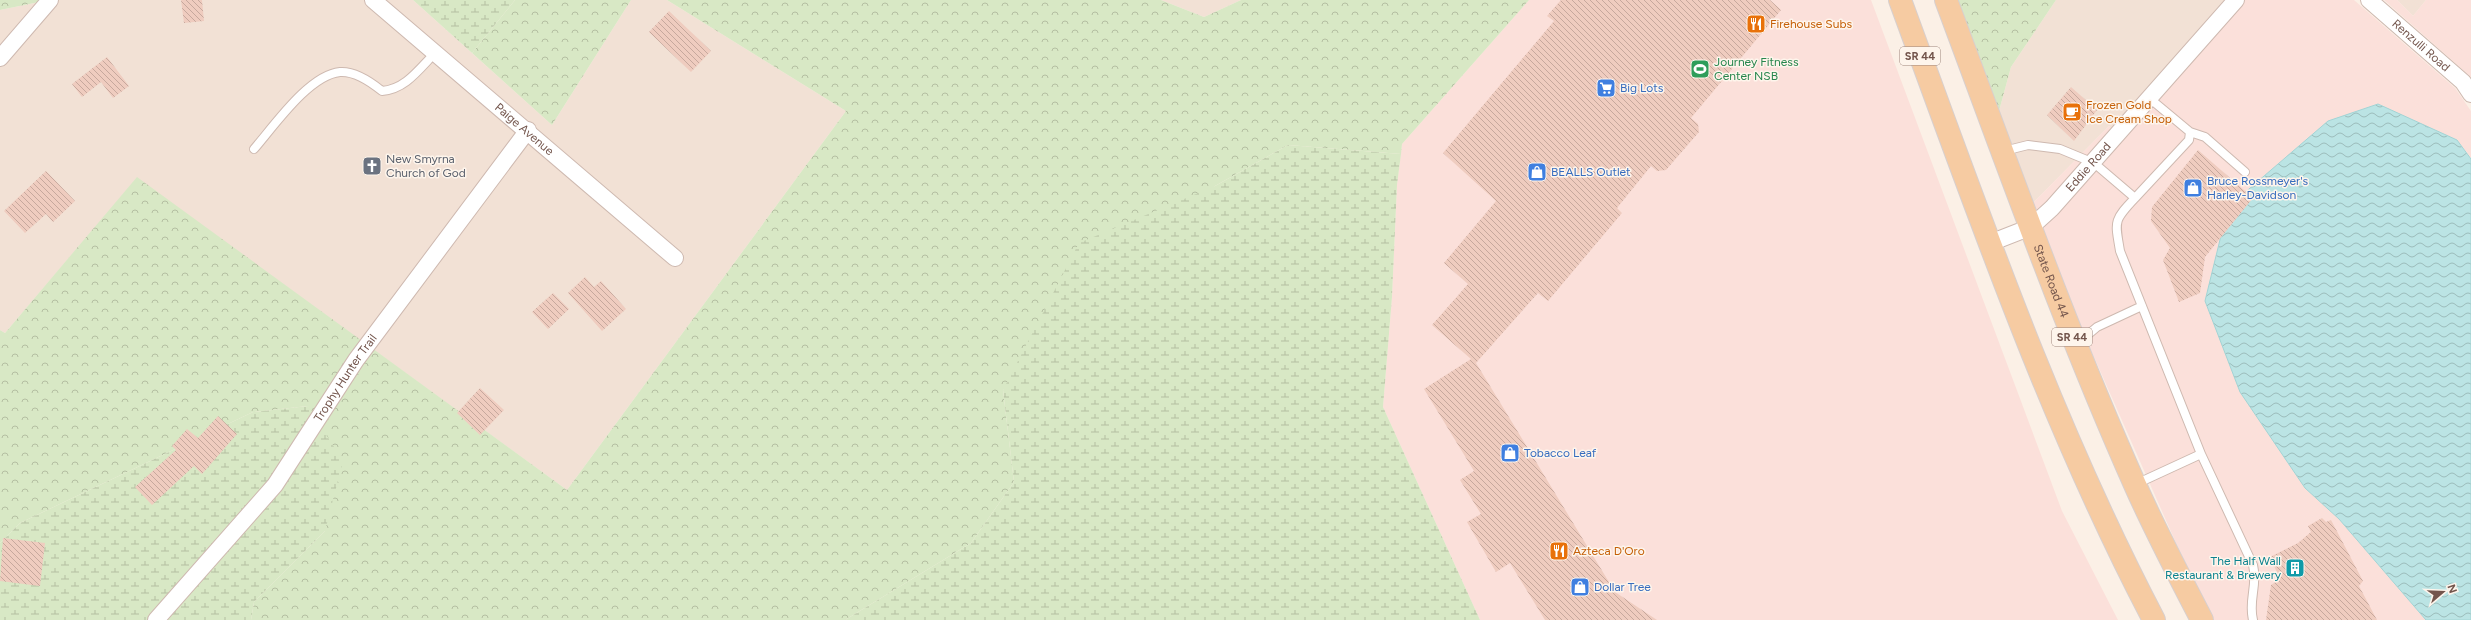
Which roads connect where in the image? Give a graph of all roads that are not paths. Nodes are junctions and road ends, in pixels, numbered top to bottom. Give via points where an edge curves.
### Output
1 (50, 0) edge
2 (373, 0) edge
3 (1900, 0) edge
4 (1946, 0) edge
5 (2236, 0) edge
6 (2369, 0) edge
7 (436, 52) junction
8 (0, 58) edge
9 (2471, 94) edge
10 (2148, 97) junction
11 (528, 130) junction
12 (2190, 132) junction
13 (254, 149) dead end
14 (2003, 151) junction
15 (2094, 162) junction
16 (2245, 172) dead end
17 (2135, 198) junction
18 (2031, 227) junction
19 (1990, 243) junction
20 (675, 258) dead end
21 (2142, 306) junction
22 (2076, 345) junction
23 (2202, 454) junction
24 (2135, 485) junction
25 (156, 620) edge
26 (2154, 620) edge
27 (2202, 620) edge
28 (2253, 620) edge

1 - 8 street
2 - 7 street, Paige Avenue
3 - 19 main road, SR 44
4 - 14 main road, State Road 44 / SR 44
5 - 10 street, Eddie Road
6 - 9 street, Renzulli Road via 2463,82
7 - 11 street, Paige Avenue
7 - 13 lane via 404,85 390,90 382,91 371,82 355,75 342,72 329,75 312,85
10 - 12 lane
10 - 15 street, Eddie Road
11 - 20 street, Paige Avenue
11 - 25 street, Trophy Hunter Trail via 356,360 275,485
12 - 16 lane via 2205,137
12 - 17 lane via 2189,140
14 - 15 lane via 2028,145 2060,149
14 - 18 main road, State Road 44 / SR 44
15 - 17 lane
15 - 18 street, Eddie Road
17 - 21 lane via 2119,214 2116,223 2120,252
18 - 19 street, Eddie Road
18 - 22 main road, State Road 44 / SR 44
19 - 26 main road, SR 44 via 2036,362 2085,476
21 - 22 lane via 2097,327
21 - 23 lane
22 - 24 main road, State Road 44 / SR 44
23 - 24 lane
23 - 28 lane via 2253,565 2256,577 2250,609
24 - 27 main road, State Road 44 / SR 44

